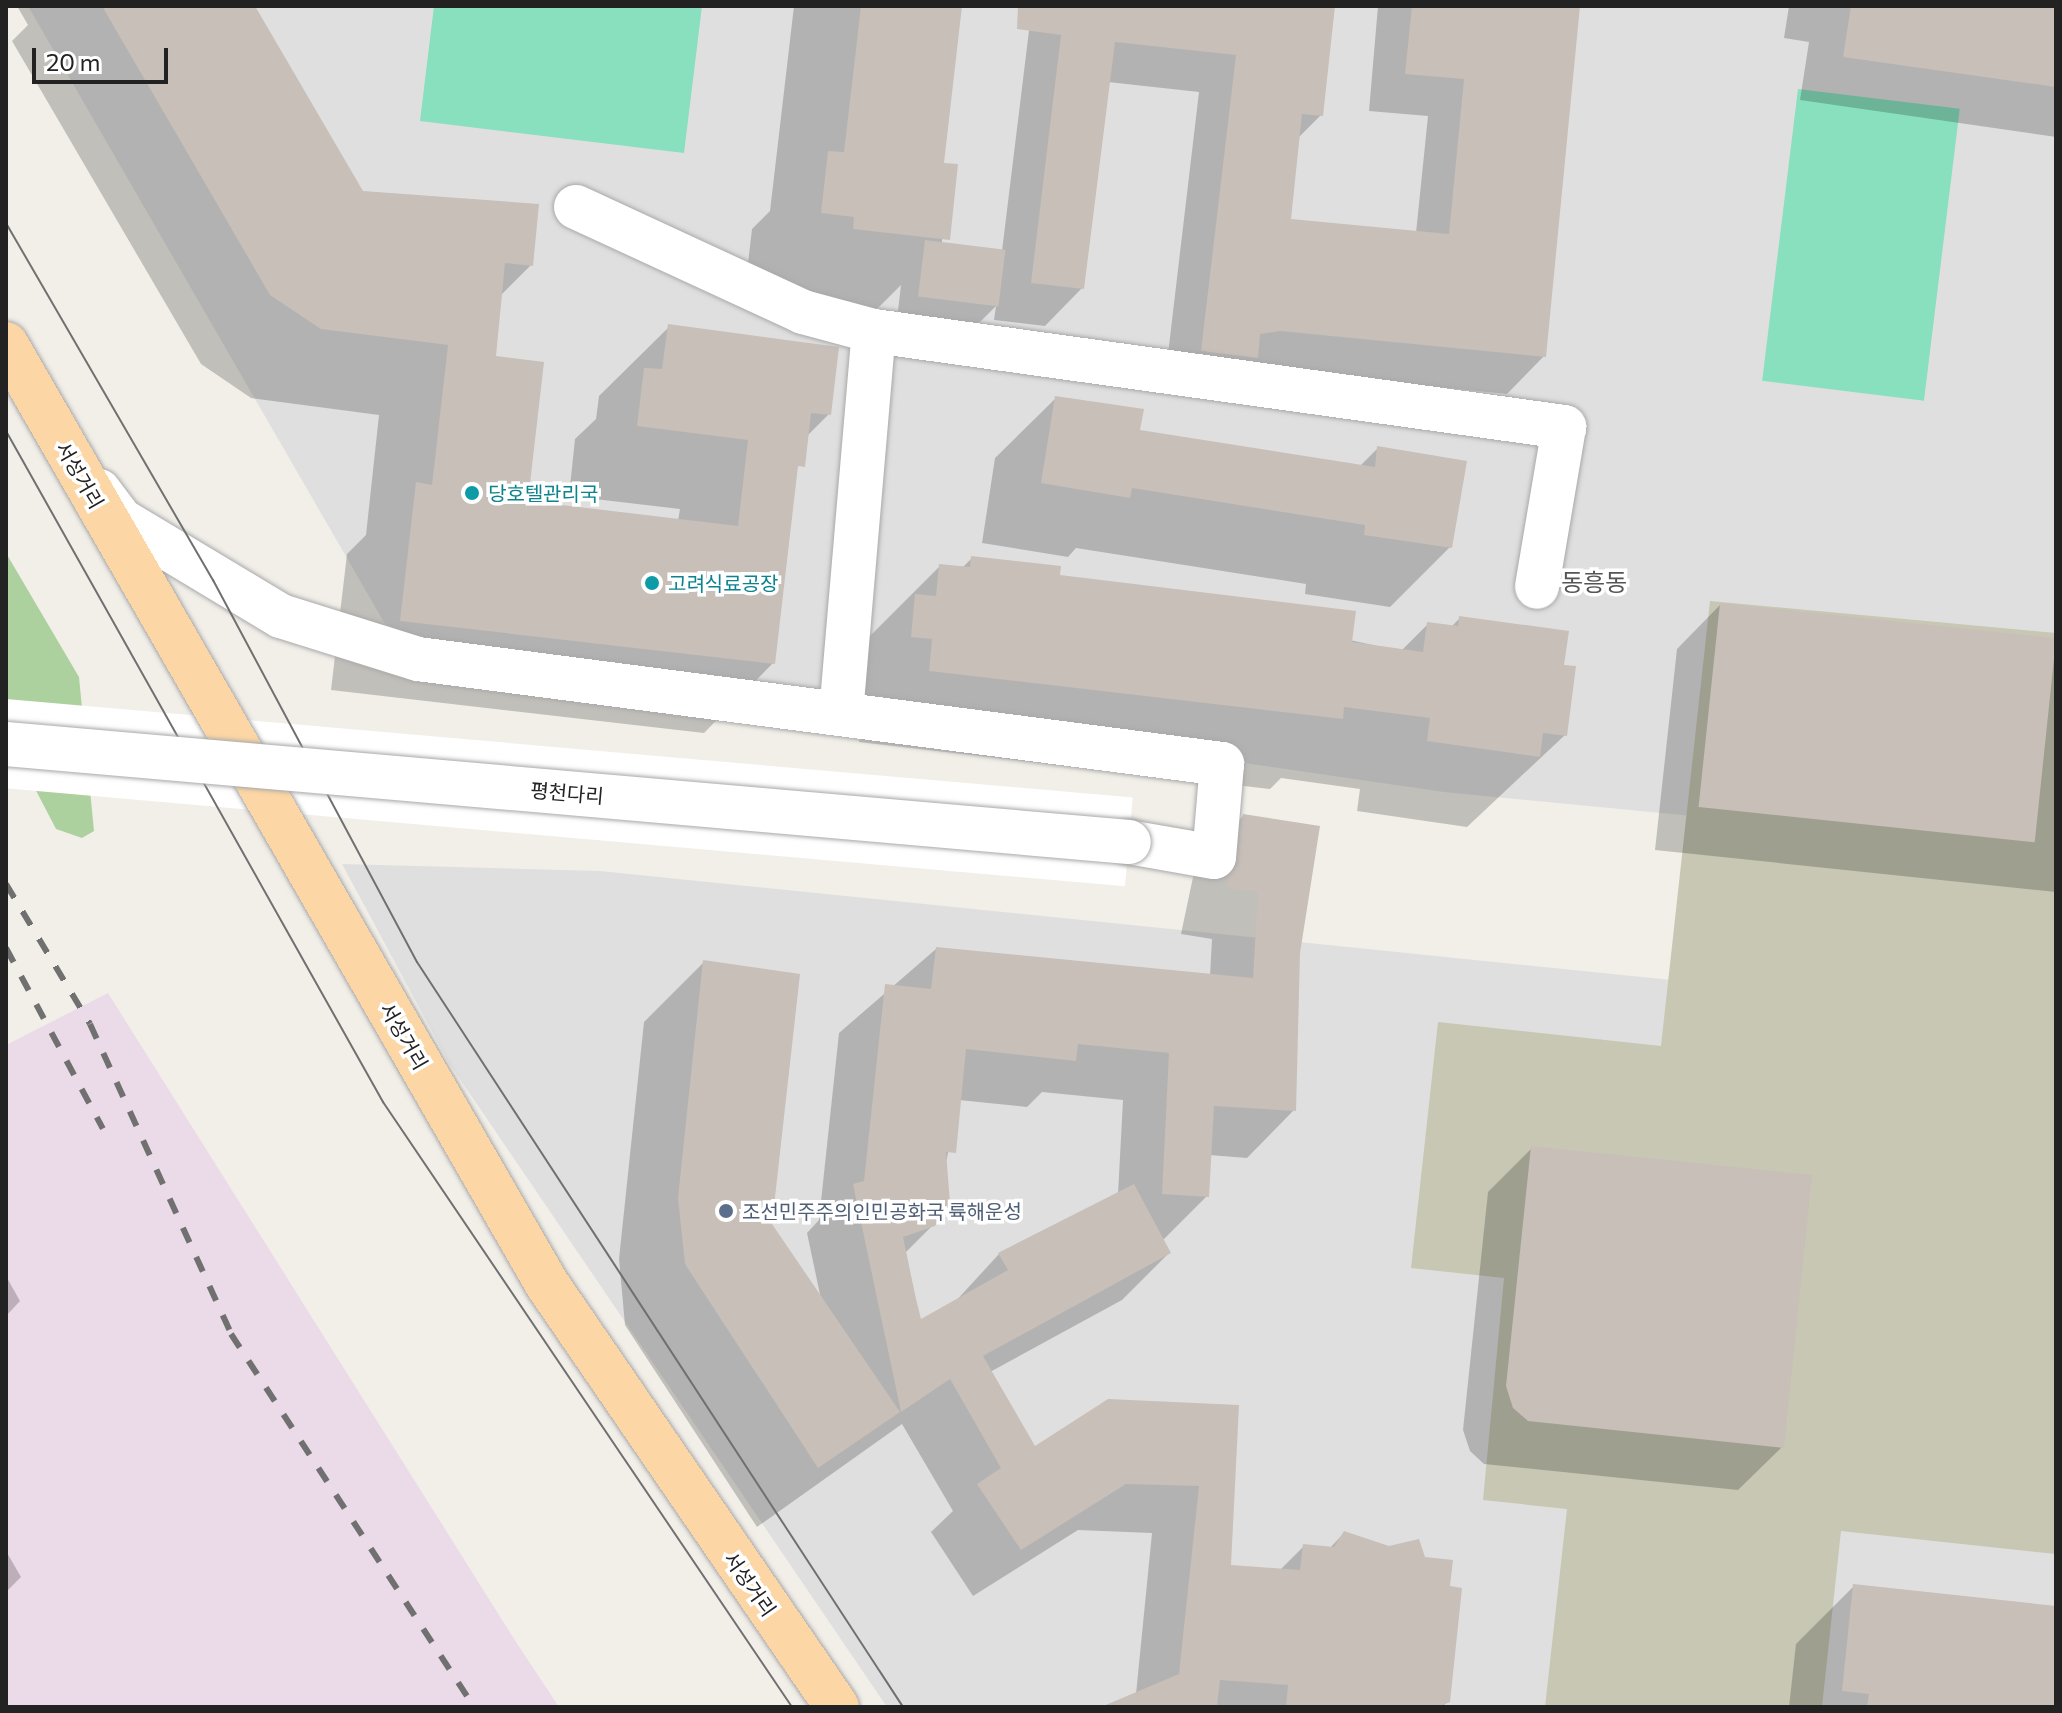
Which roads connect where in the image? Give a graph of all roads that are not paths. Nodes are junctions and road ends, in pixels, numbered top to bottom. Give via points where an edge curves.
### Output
1 (576, 207) dead end
2 (874, 331) junction
3 (6, 344) edge
4 (59, 439) junction
5 (1537, 587) dead end
6 (841, 714) junction
7 (6, 744) edge
8 (837, 1707) edge

1 - 2 street via 803,312
2 - 5 street via 1564,427
2 - 6 street
3 - 4 main road, 서성거리
4 - 6 street via 121,520 281,616 418,659
4 - 8 main road, 서성거리 via 547,1284
6 - 7 street, 평천다리, bridge via 1222,764 1214,857 1129,842

